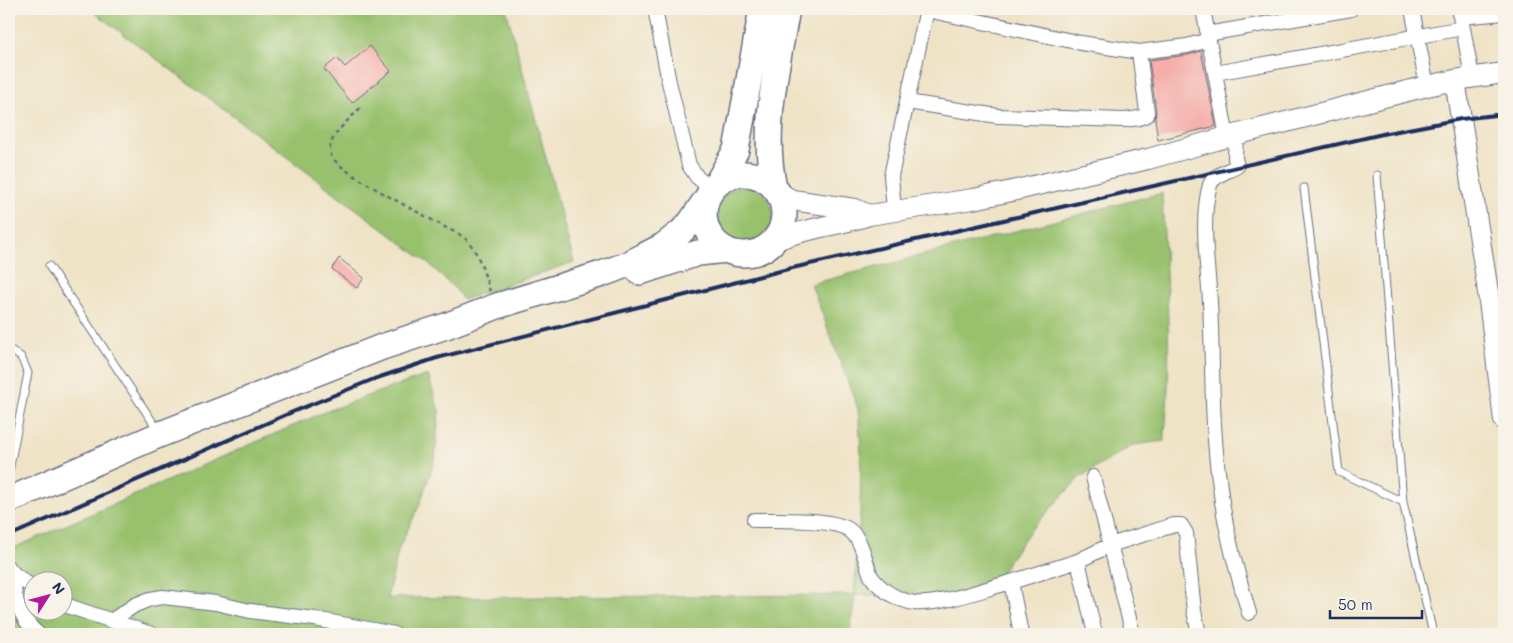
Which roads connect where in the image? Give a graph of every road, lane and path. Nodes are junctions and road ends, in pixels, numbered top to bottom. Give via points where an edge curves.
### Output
1 (655, 9) edge
2 (756, 9) edge
3 (762, 9) edge
4 (787, 9) edge
5 (800, 9) edge
6 (1202, 9) edge
7 (1350, 9) edge
8 (1412, 9) edge
9 (927, 10) edge
10 (1322, 11) edge
11 (1504, 13) edge
12 (1460, 18) edge
13 (758, 34) junction
14 (1417, 36) junction
15 (1208, 37) junction
16 (1139, 52) junction
17 (1215, 73) junction
18 (1504, 73) edge
19 (1464, 78) junction
20 (774, 86) junction
21 (1427, 86) junction
22 (907, 102) junction
23 (360, 108) dead end
24 (1231, 136) junction
25 (1377, 175) dead end
26 (1304, 188) dead end
27 (775, 190) junction
28 (712, 191) junction
29 (894, 210) junction
30 (869, 215) junction
31 (774, 241) junction
32 (726, 250) junction
33 (49, 266) dead end
34 (497, 306) junction
35 (9, 349) edge
36 (1504, 420) edge
37 (161, 434) junction
38 (9, 471) edge
39 (1093, 477) dead end
40 (9, 500) edge
41 (1403, 502) junction
42 (9, 514) edge
43 (754, 520) dead end
44 (1110, 545) junction
45 (1078, 561) junction
46 (11, 579) edge
47 (1012, 582) junction
48 (72, 607) edge
49 (1248, 613) dead end
50 (111, 621) junction
51 (1017, 632) edge
52 (38, 634) edge
53 (151, 634) edge
54 (394, 634) edge
55 (1095, 634) edge
56 (1134, 634) edge
57 (1199, 634) edge
58 (1433, 634) edge

1 - 28 street via 688,165
2 - 13 lane
3 - 13 highway
4 - 20 highway
5 - 20 street
6 - 15 street
7 - 10 street
8 - 14 street
9 - 16 street
9 - 22 street
10 - 15 street
11 - 12 street
12 - 14 street
12 - 19 street
13 - 28 highway via 736,150
14 - 17 street
14 - 21 street
15 - 16 street via 1187,46
15 - 17 street
16 - 22 street via 1147,115 1139,118 998,116
17 - 24 street
18 - 19 main road
19 - 21 main road
19 - 36 main road
20 - 27 highway via 768,151
21 - 24 main road
22 - 29 street via 890,176
23 - 34 path via 336,134 330,154 339,165 381,192 465,238 476,251
24 - 29 main road via 1012,191
24 - 49 street via 1237,166 1210,184 1206,233 1220,487 1236,571
25 - 41 lane
26 - 41 lane via 1339,472
27 - 28 highway via 768,182 750,174 732,176
27 - 30 main road via 792,200 855,209
27 - 31 highway via 784,210 780,232
28 - 32 highway via 704,209 705,222 716,243
28 - 34 highway via 690,223 663,246 602,274
29 - 30 main road
30 - 31 main road via 799,231
31 - 32 highway via 752,253
32 - 42 highway via 678,258 605,286 383,356 122,463
33 - 37 lane
34 - 37 highway via 382,347
35 - 38 lane via 21,357 28,373
37 - 40 highway
39 - 44 street
41 - 58 lane
43 - 47 street via 825,523 848,529 862,549 873,579 890,594 914,603 933,602
44 - 45 street
44 - 56 street
44 - 57 street via 1163,527 1181,525 1186,533
45 - 47 street
45 - 55 street
46 - 52 street via 20,611 29,627
47 - 51 street
48 - 50 street
50 - 53 street
50 - 54 street via 150,598 163,597

